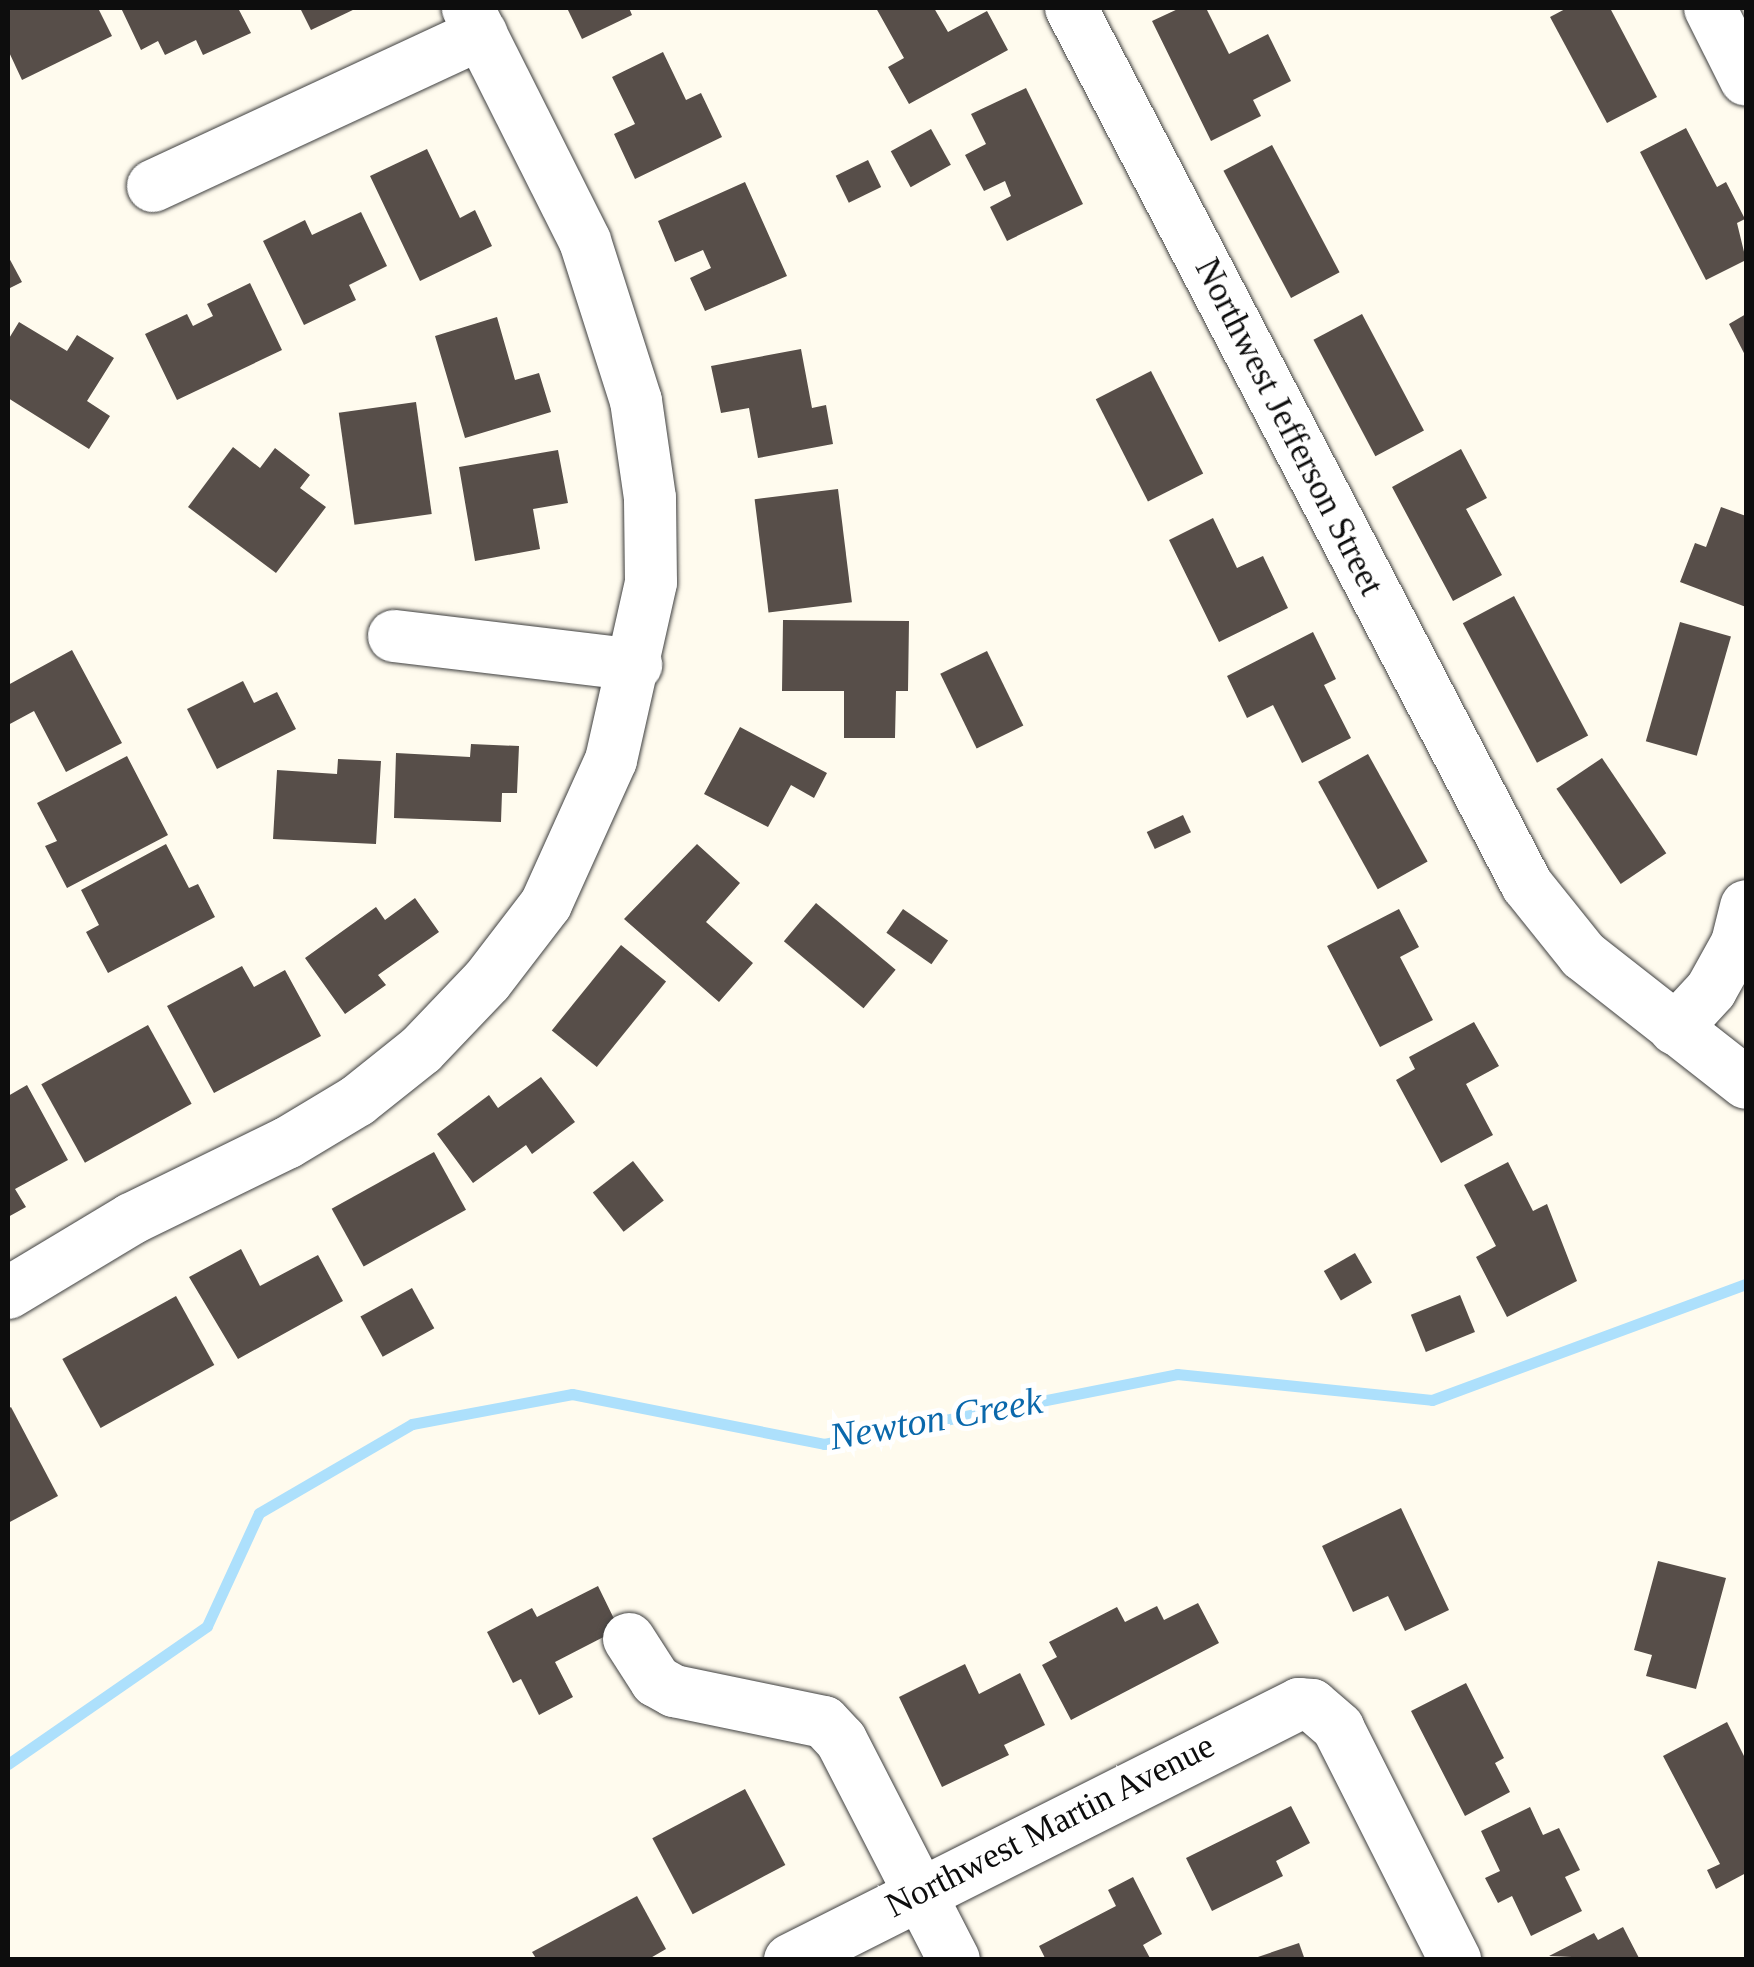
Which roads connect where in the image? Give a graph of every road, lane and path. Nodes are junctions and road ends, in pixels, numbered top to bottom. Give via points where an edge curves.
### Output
1 (1071, 8) edge
2 (1710, 8) edge
3 (474, 21) edge
4 (1746, 80) edge
5 (153, 186) dead end
6 (394, 636) dead end
7 (636, 666) junction
8 (1746, 906) edge
9 (1676, 1030) junction
10 (1746, 1083) edge
11 (8, 1293) edge
12 (629, 1639) dead end
13 (919, 1892) junction
14 (790, 1960) edge
15 (954, 1960) edge
16 (1455, 1960) edge

1 - 9 street, Northwest Jefferson Street via 1550,920
2 - 4 street
3 - 5 street
3 - 7 street via 585,241 636,401 650,498 650,582
6 - 7 street
7 - 11 street via 611,760 546,904 421,1050 287,1144 131,1219
8 - 9 street via 1737,943
9 - 10 street
12 - 13 street via 656,1681 674,1691 824,1722 841,1740
13 - 14 street, Northwest Martin Avenue
13 - 15 street
13 - 16 street, Northwest Martin Avenue via 1282,1708 1312,1705 1338,1728

